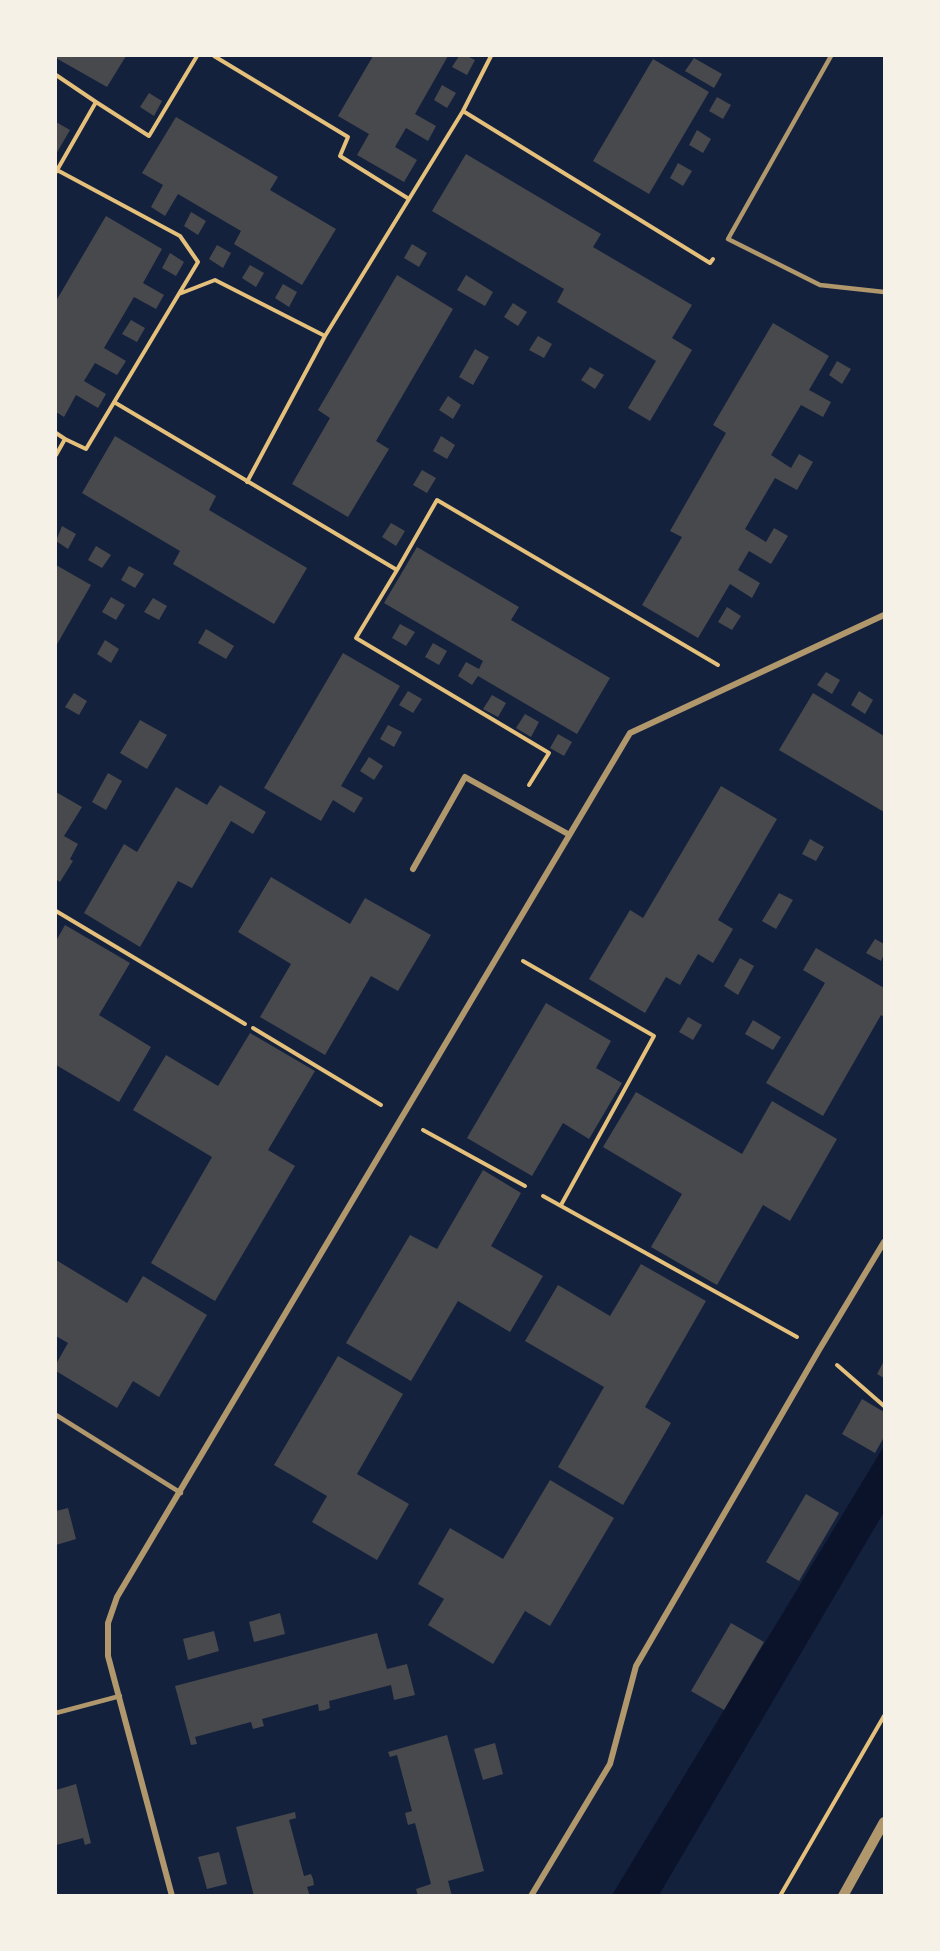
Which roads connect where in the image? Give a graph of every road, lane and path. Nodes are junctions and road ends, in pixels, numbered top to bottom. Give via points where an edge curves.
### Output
1 (196, 56) edge
2 (214, 56) edge
3 (491, 56) edge
4 (831, 56) edge
5 (56, 75) edge
6 (96, 102) junction
7 (463, 111) junction
8 (56, 171) edge
9 (409, 199) junction
10 (728, 239) junction
11 (885, 292) edge
12 (178, 295) junction
13 (325, 336) junction
14 (114, 402) junction
15 (56, 433) edge
16 (65, 439) junction
17 (56, 455) edge
18 (247, 482) junction
19 (397, 570) junction
20 (885, 615) edge
21 (745, 681) junction
22 (517, 805) junction
23 (568, 834) junction
24 (413, 869) dead end
25 (56, 911) edge
26 (501, 949) junction
27 (246, 1024) dead end
28 (543, 1196) dead end
29 (561, 1206) junction
30 (885, 1242) edge
31 (819, 1350) junction
32 (885, 1406) edge
33 (56, 1415) edge
34 (181, 1493) junction
35 (120, 1696) junction
36 (56, 1713) edge
37 (885, 1716) edge
38 (885, 1822) edge
39 (172, 1896) edge
40 (531, 1896) edge
41 (780, 1896) edge
42 (843, 1896) edge

1 - 6 path via 149,136
2 - 9 path via 348,137 340,156
3 - 7 path
4 - 10 lane
5 - 6 path
6 - 8 path
7 - 9 path
7 - 10 path via 710,263
8 - 12 path via 180,236 198,262
9 - 13 path
10 - 11 lane via 820,285
12 - 13 path via 215,280
12 - 14 path
13 - 18 path
14 - 16 path via 86,448
14 - 18 path
15 - 16 path
16 - 17 path
18 - 19 path
19 - 21 path via 437,500
19 - 22 path via 356,638 549,753
20 - 21 street
21 - 23 street via 630,733
22 - 23 street
22 - 24 street via 465,777
23 - 26 street
25 - 27 path
26 - 29 path via 654,1036
26 - 34 street
28 - 29 path
29 - 31 path
30 - 31 street
31 - 32 path
31 - 40 street via 636,1666 610,1764
33 - 34 lane
34 - 35 street via 117,1597 108,1623 108,1656
35 - 36 lane
35 - 39 street
37 - 41 path
38 - 42 street

